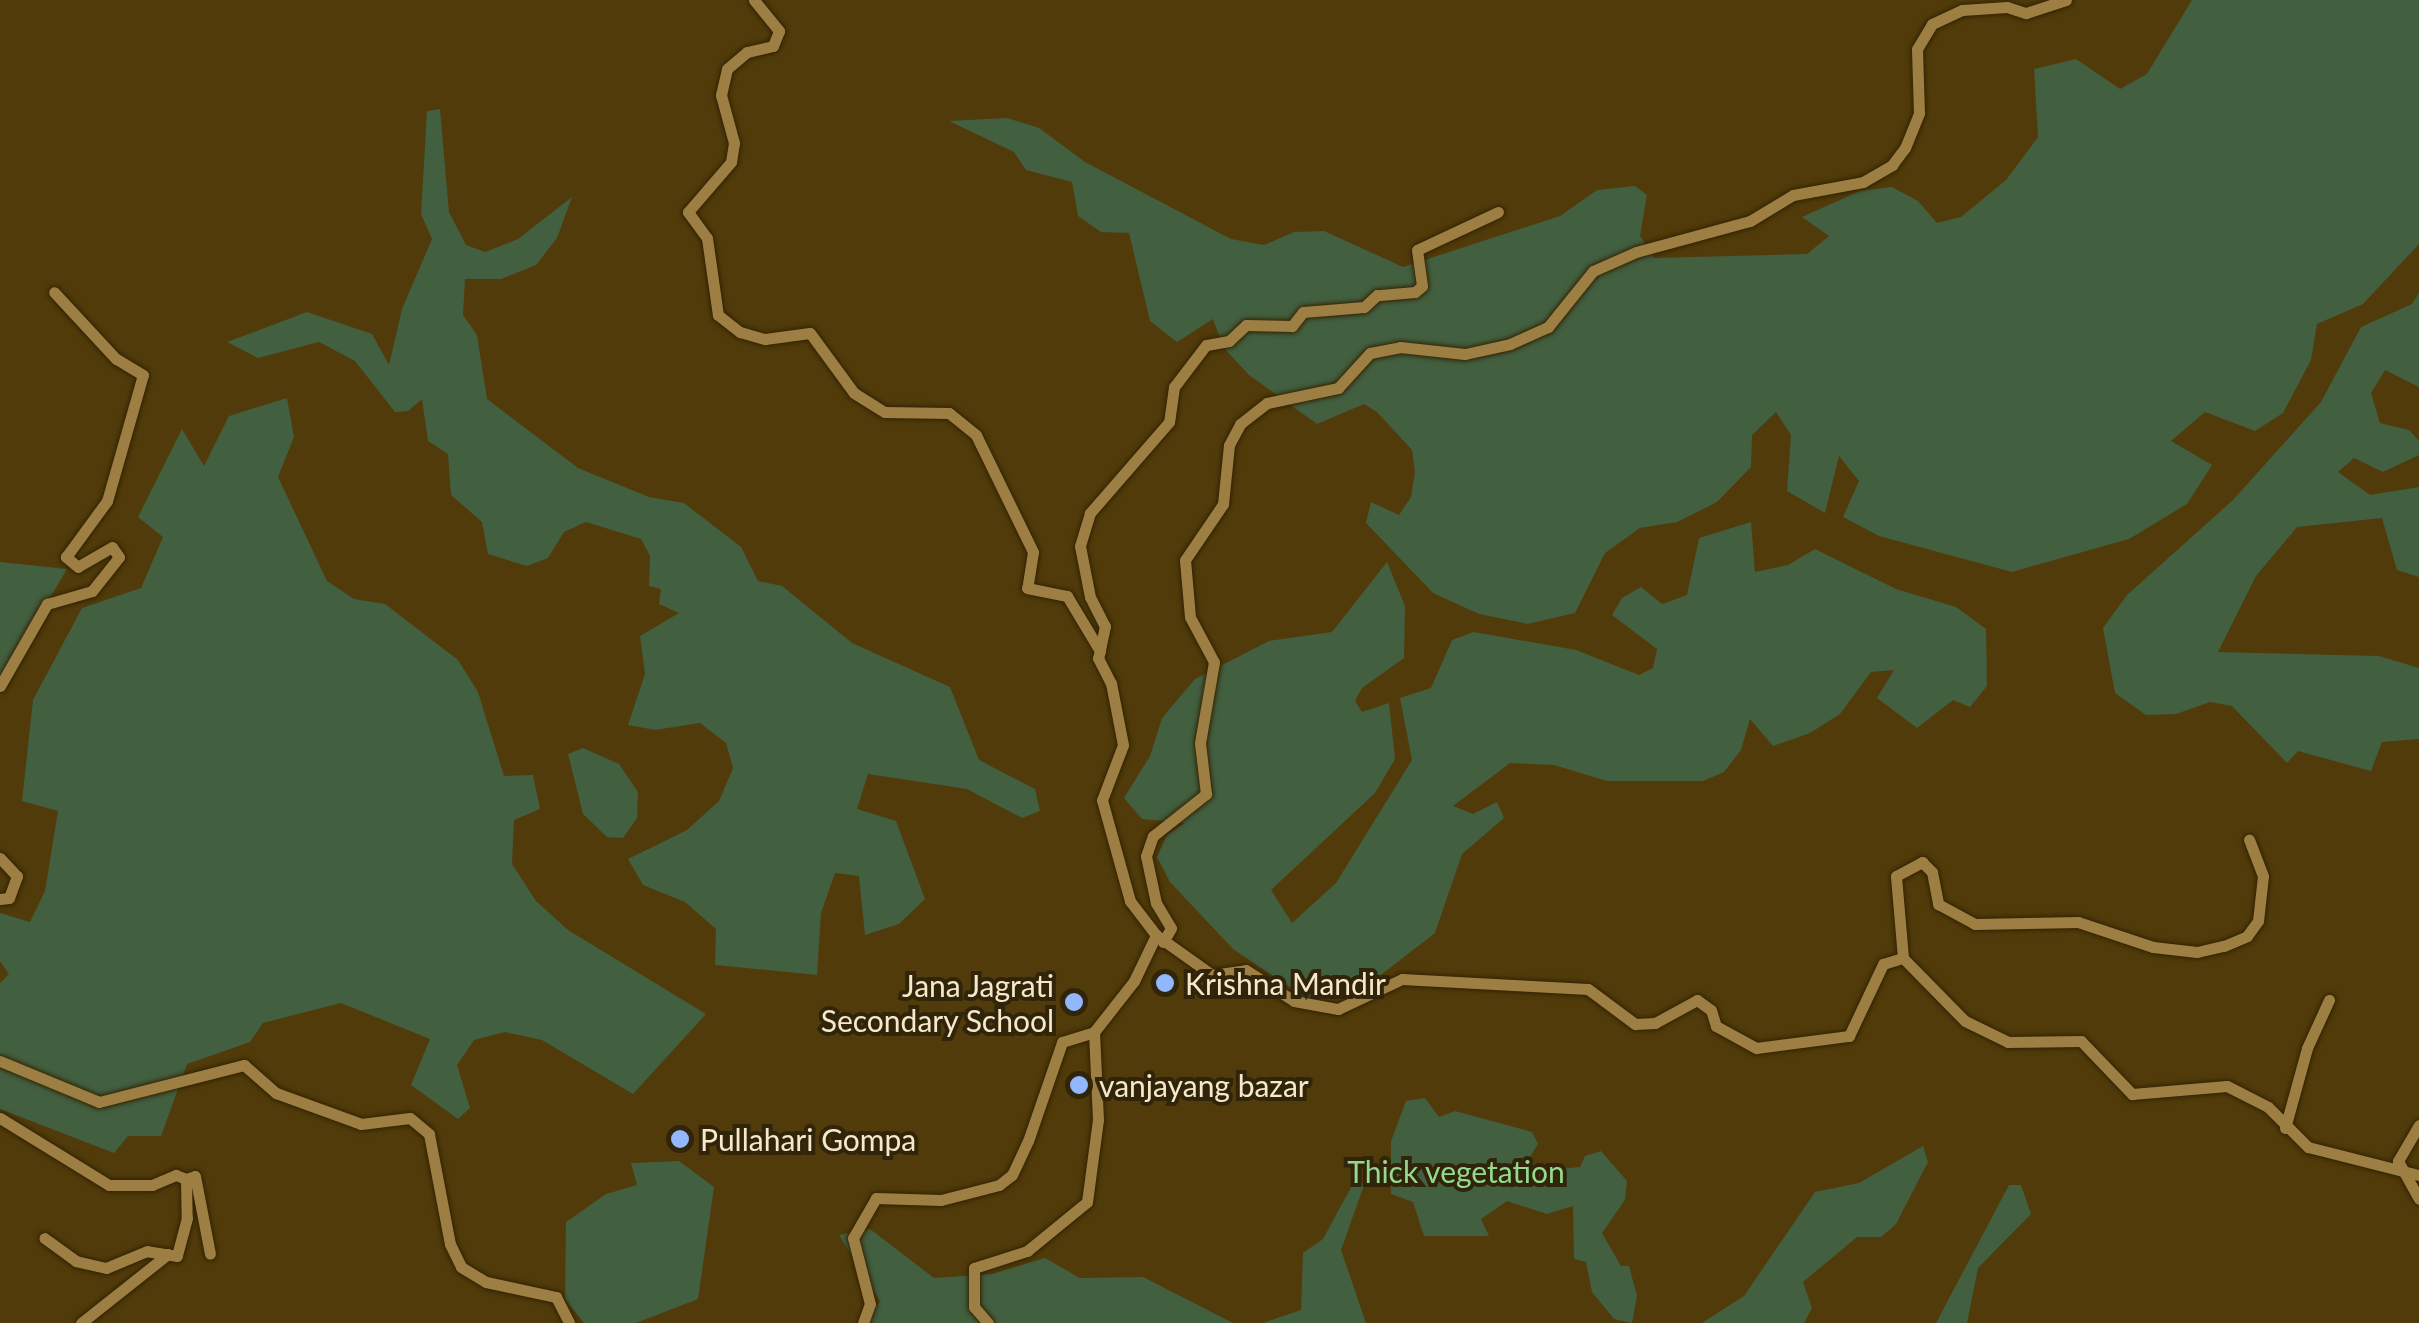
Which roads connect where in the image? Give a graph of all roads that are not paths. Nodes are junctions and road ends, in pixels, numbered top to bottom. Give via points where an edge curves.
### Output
1 (754, 0) edge
2 (2066, 0) edge
3 (1498, 212) dead end
4 (54, 292) dead end
5 (1100, 651) junction
6 (0, 686) edge
7 (2249, 840) dead end
8 (0, 858) edge
9 (0, 900) edge
10 (1163, 941) junction
11 (1902, 958) junction
12 (2330, 1000) dead end
13 (1094, 1032) junction
14 (0, 1061) edge
15 (0, 1118) edge
16 (2419, 1124) edge
17 (2285, 1128) junction
18 (2405, 1170) junction
19 (2419, 1175) edge
20 (186, 1179) junction
21 (2419, 1199) edge
22 (44, 1238) dead end
23 (168, 1254) junction
24 (210, 1254) dead end
25 (81, 1323) edge
26 (568, 1323) edge
27 (863, 1323) edge
28 (988, 1323) edge

1 - 5 street via 779,31 774,46 747,52 727,69 721,94 734,144 731,162 688,212 708,238 718,315 740,332 765,339 810,333 854,393 885,412 949,413 976,435 1032,552 1027,588 1067,596
2 - 10 street via 2026,13 2007,7 1962,10 1932,24 1917,49 1919,113 1904,148 1892,165 1864,182 1793,194 1750,221 1636,252 1594,271 1548,328 1510,344 1465,354 1400,347 1370,353 1338,388 1268,404 1240,424 1229,444 1223,504 1185,560 1190,616 1214,662 1200,743 1206,794 1153,836 1146,856 1156,903 1171,928
3 - 5 street via 1417,250 1422,286 1415,292 1377,295 1364,307 1303,312 1292,326 1246,324 1228,341 1192,356 1174,386 1168,422 1090,513 1080,546 1090,597 1104,626
4 - 6 street via 116,359 143,376 107,501 66,556 78,567 112,547 119,557 92,591 47,604
5 - 10 street via 1123,746 1102,800 1130,900
7 - 11 street via 2262,876 2258,921 2247,936 2224,946 2197,952 2153,948 2078,922 1975,924 1938,904 1932,872 1922,862 1896,876
8 - 9 street via 17,876 10,898
10 - 11 street via 1212,975 1246,970 1294,1001 1338,1009 1402,980 1588,989 1635,1024 1655,1023 1697,1000 1712,1010 1716,1026 1756,1048 1850,1036 1883,964
10 - 13 street
11 - 17 street via 1965,1021 2008,1042 2082,1041 2132,1094 2227,1086 2268,1107
12 - 17 street via 2307,1048
13 - 27 street via 1062,1042 1028,1142 999,1185 941,1200 876,1198 853,1238 870,1304
13 - 28 street via 1098,1120 1087,1202 1027,1250 974,1268 974,1307
14 - 26 street via 98,1102 244,1065 276,1093 360,1124 410,1118 429,1134 450,1244 462,1267 486,1282 556,1297
15 - 20 street via 110,1185 152,1185 176,1174
16 - 18 street via 2398,1161
17 - 18 street via 2308,1148
18 - 19 street
18 - 21 street
20 - 23 street via 186,1228 177,1256
20 - 24 street via 196,1176
22 - 23 street via 76,1261 106,1268 148,1252
23 - 25 street

